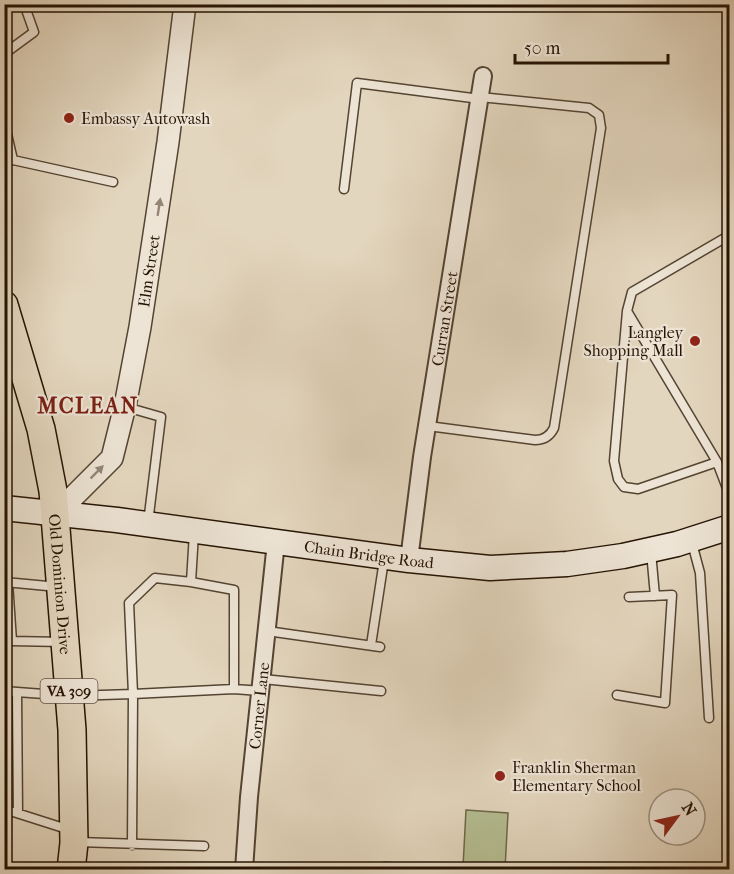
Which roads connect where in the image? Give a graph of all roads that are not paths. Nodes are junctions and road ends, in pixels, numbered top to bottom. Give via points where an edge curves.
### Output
1 (24, 4) edge
2 (185, 4) edge
3 (5, 53) edge
4 (483, 76) dead end
5 (480, 98) junction
6 (4, 121) edge
7 (9, 162) edge
8 (113, 182) dead end
9 (344, 189) dead end
10 (729, 235) edge
11 (4, 305) edge
12 (627, 311) junction
13 (125, 406) junction
14 (428, 426) junction
15 (717, 462) junction
16 (729, 496) edge
17 (4, 508) edge
18 (56, 514) junction
19 (148, 524) junction
20 (729, 527) edge
21 (195, 530) junction
22 (692, 539) junction
23 (276, 542) junction
24 (651, 550) junction
25 (385, 557) junction
26 (409, 560) junction
27 (6, 582) edge
28 (191, 582) junction
29 (62, 587) junction
30 (655, 596) junction
31 (629, 597) dead end
32 (267, 631) junction
33 (66, 642) junction
34 (262, 685) junction
35 (234, 689) junction
36 (4, 691) edge
37 (381, 691) dead end
38 (16, 692) junction
39 (133, 694) junction
40 (617, 695) dead end
41 (70, 696) junction
42 (709, 718) dead end
43 (4, 809) edge
44 (18, 813) junction
45 (74, 836) junction
46 (132, 845) junction
47 (204, 846) dead end
48 (71, 870) edge
49 (244, 870) edge

1 - 3 lane via 34,32
13 -> 2 street, Elm Street via 163,177
4 - 5 street, Curran Street
5 - 9 lane via 357,83
5 - 14 street, Curran Street
5 - 14 lane via 590,108 599,115 601,128 554,428 551,434 535,440
6 - 7 lane
7 - 8 lane
10 - 12 lane via 632,292
11 - 18 main road, Old Dominion Drive / VA 309 via 41,429
12 - 15 lane
12 - 15 lane via 614,461 618,479 624,487 638,489
18 -> 13 street, Elm Street via 112,458
13 - 19 lane via 161,417
14 - 26 street, Curran Street
15 - 16 lane
17 - 18 main road, Chain Bridge Road
18 - 19 main road, Chain Bridge Road
18 - 29 main road, Old Dominion Drive / VA 309
19 - 21 main road, Chain Bridge Road
20 - 22 main road, Chain Bridge Road
21 - 23 main road, Chain Bridge Road
21 - 28 lane
22 - 24 main road, Chain Bridge Road
22 - 42 lane via 700,573
23 - 25 main road, Chain Bridge Road
23 - 32 street, Corner Lane
24 - 26 main road, Chain Bridge Road via 567,564 516,567 469,567
24 - 30 lane
25 - 26 main road, Chain Bridge Road
25 - 32 lane via 375,646
27 - 29 lane
27 - 33 lane via 12,641
28 - 35 lane via 234,590
28 - 39 lane via 155,578 129,603
29 - 33 main road, Old Dominion Drive / VA 309
30 - 31 lane
30 - 40 lane via 672,595 665,703
32 - 34 street, Corner Lane
33 - 41 main road, Old Dominion Drive / VA 309
34 - 35 lane
34 - 37 lane
34 - 49 street, Corner Lane
35 - 39 lane
36 - 38 lane
38 - 41 lane
38 - 44 lane
39 - 41 lane
39 - 46 lane
41 - 45 main road, Old Dominion Drive / VA 309
43 - 44 lane
44 - 45 lane
45 - 46 lane
45 - 48 main road, Old Dominion Drive / VA 309
46 - 47 lane

